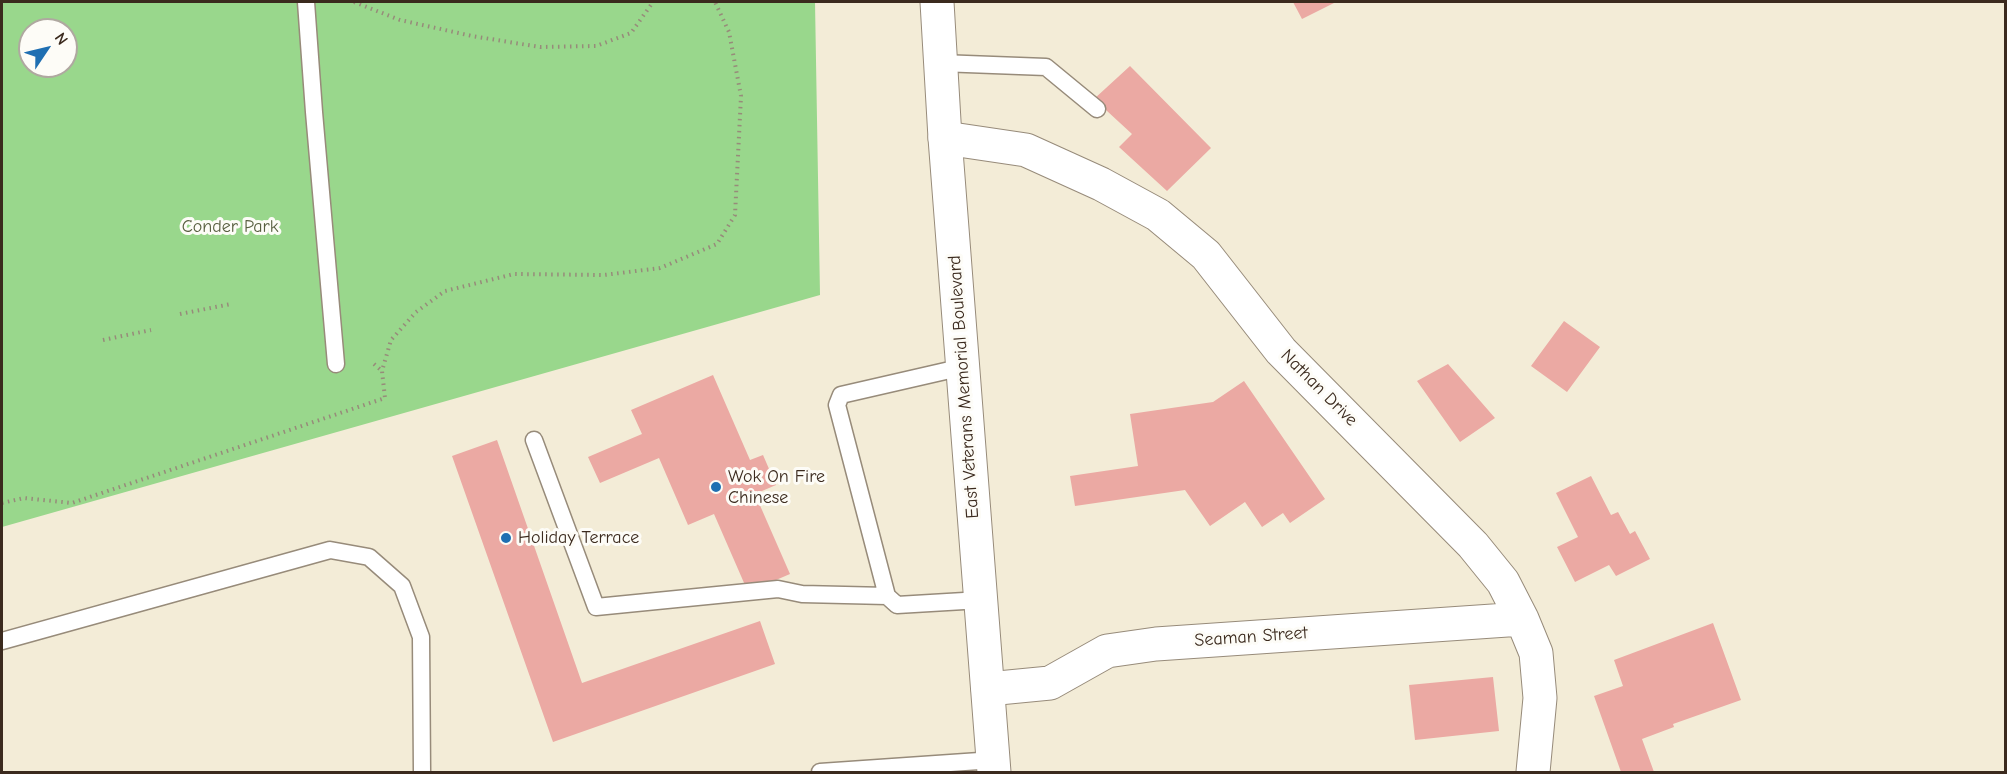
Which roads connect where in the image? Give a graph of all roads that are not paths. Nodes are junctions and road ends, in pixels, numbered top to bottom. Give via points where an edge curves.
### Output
1 (306, 2) edge
2 (937, 2) edge
3 (940, 63) junction
4 (1098, 110) dead end
5 (945, 138) junction
6 (336, 364) dead end
7 (963, 367) junction
8 (534, 440) dead end
9 (886, 596) junction
10 (981, 600) junction
11 (1522, 619) junction
12 (2, 640) edge
13 (988, 689) junction
14 (994, 766) edge
15 (422, 772) edge
16 (820, 772) edge
17 (1533, 772) edge

1 - 6 lane
2 - 3 street, East Veterans Memorial Boulevard
3 - 4 lane via 1046,67
3 - 5 street, East Veterans Memorial Boulevard
5 - 7 street, East Veterans Memorial Boulevard
5 - 11 street, Nathan Drive via 1026,150 1158,215 1206,255 1281,351 1473,545 1503,582
7 - 9 lane via 841,395 837,405
7 - 10 street, East Veterans Memorial Boulevard
8 - 9 lane via 596,607 778,589 802,594
9 - 10 lane via 897,605
10 - 13 street, East Veterans Memorial Boulevard
11 - 13 street, Seaman Street via 1136,646 1107,651 1050,683
11 - 17 street, Nathan Drive via 1536,653 1540,698
12 - 15 lane via 330,550 369,557 402,586 421,637
13 - 14 street, East Veterans Memorial Boulevard
14 - 16 lane

